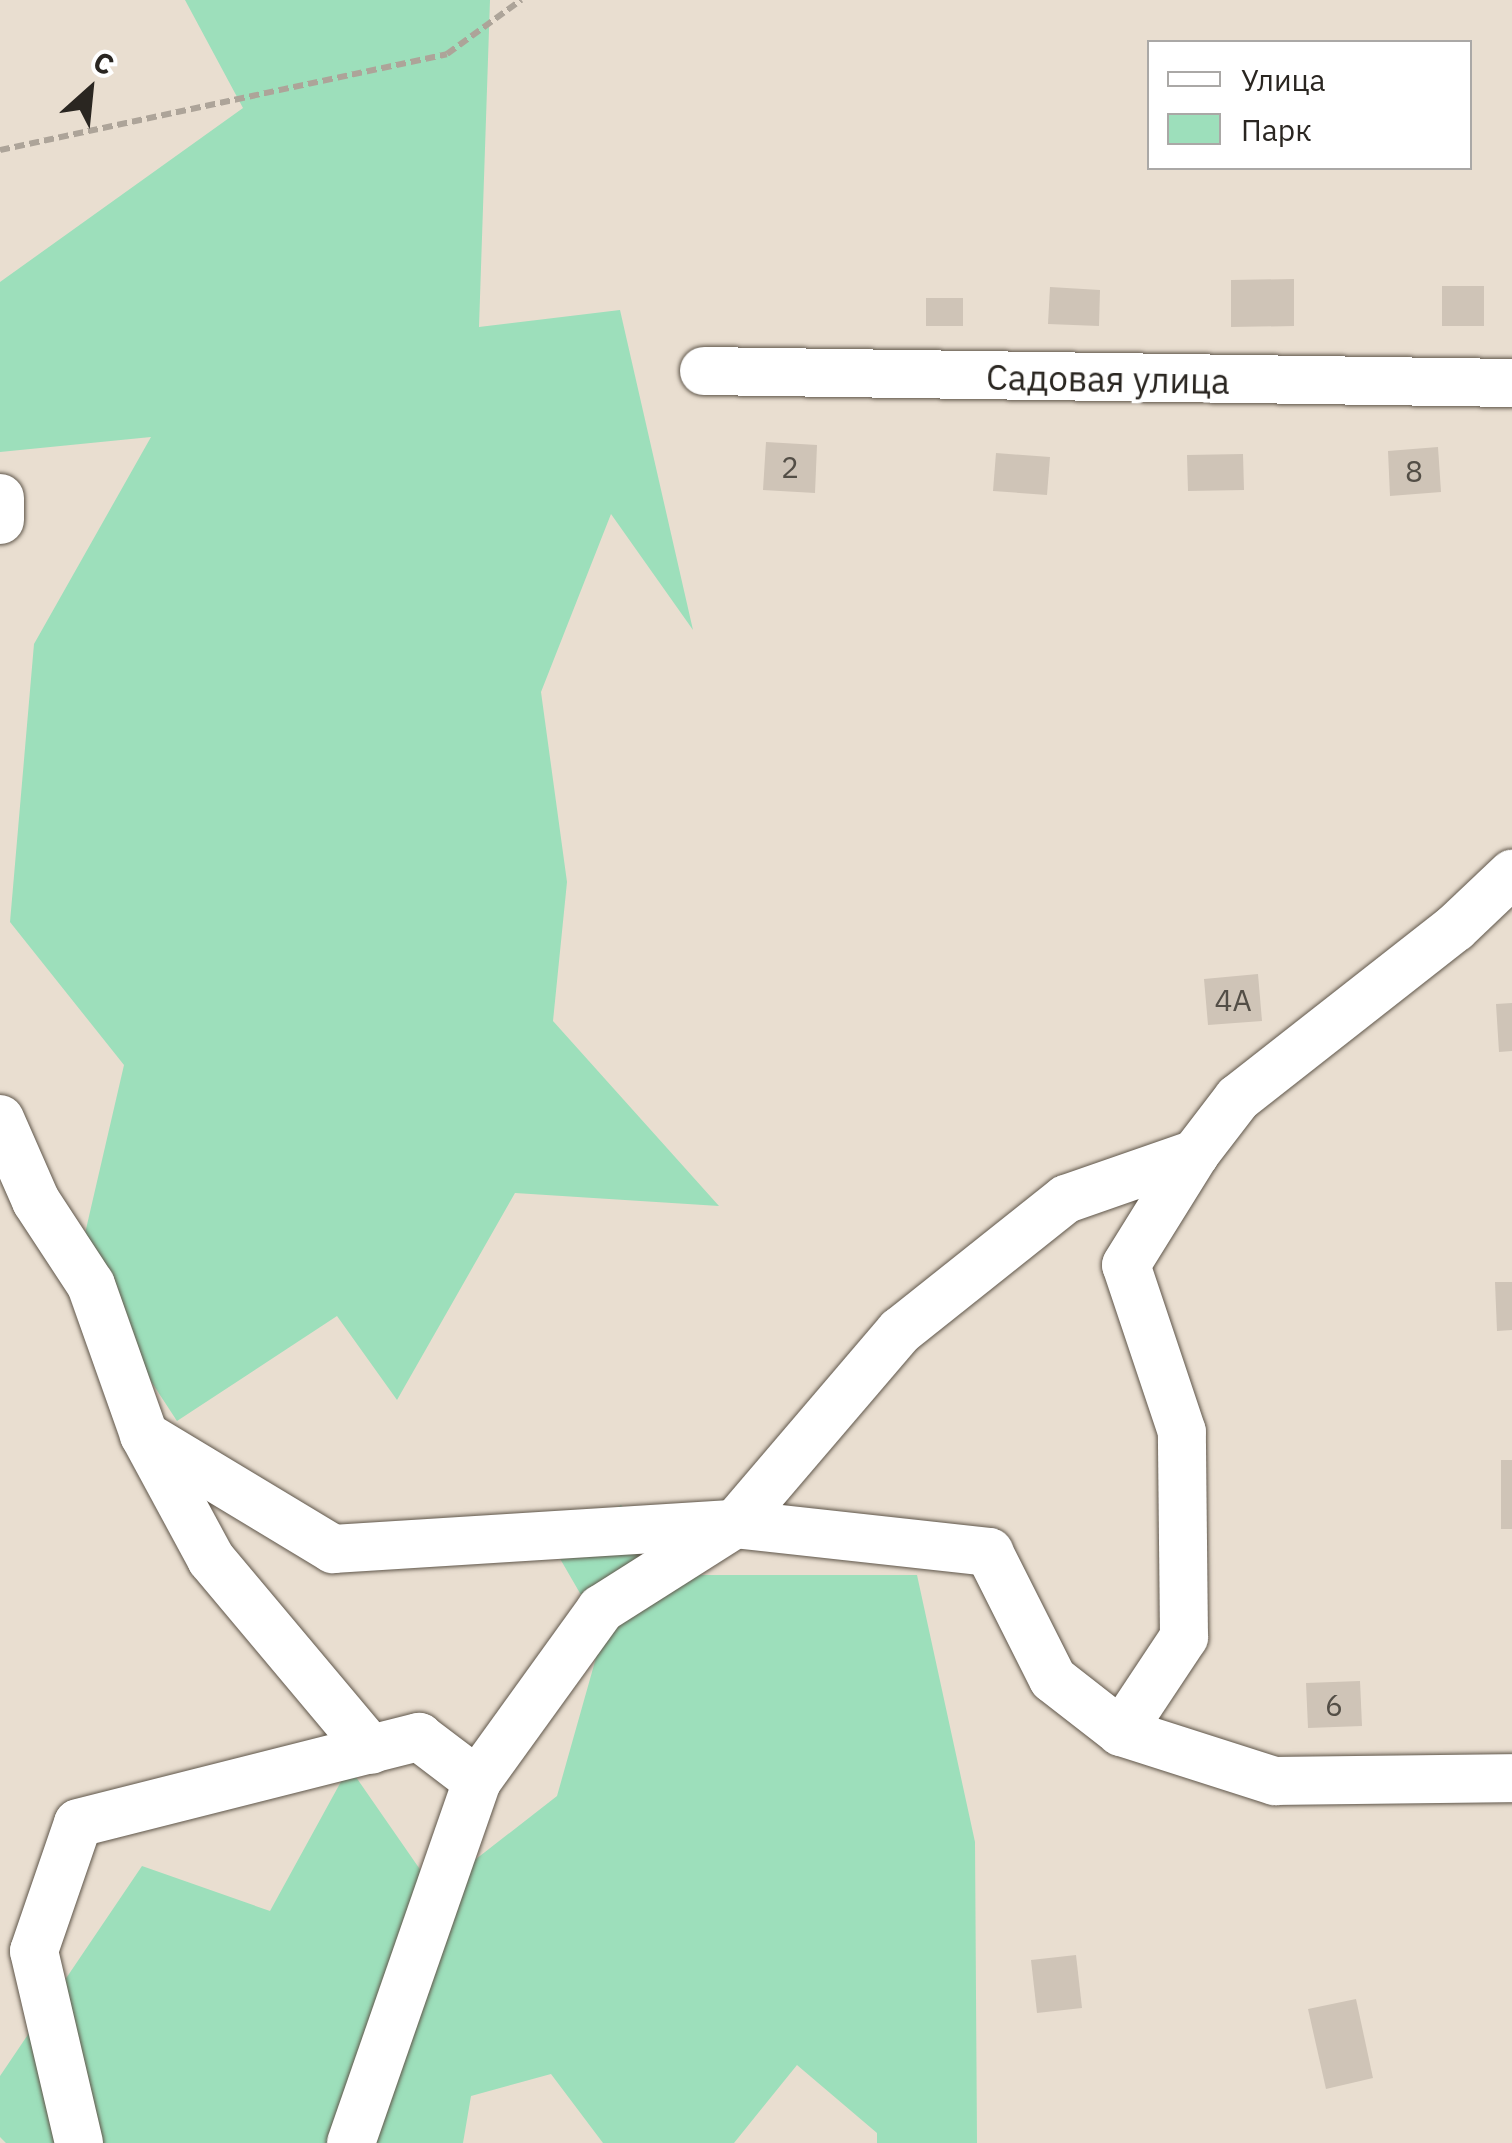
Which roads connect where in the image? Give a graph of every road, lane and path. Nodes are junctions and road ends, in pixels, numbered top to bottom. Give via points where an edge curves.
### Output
1 (521, 0) edge
2 (0, 150) edge
3 (704, 370) dead end
4 (1512, 383) edge
5 (0, 498) edge
6 (0, 520) edge
7 (1512, 874) edge
8 (0, 1119) edge
9 (1195, 1154) junction
10 (144, 1435) junction
11 (735, 1524) junction
12 (1122, 1732) junction
13 (371, 1750) junction
14 (1512, 1778) edge
15 (476, 1781) junction
16 (79, 2143) edge
17 (351, 2143) edge

1 - 2 path via 447,54
3 - 4 street, Садовая улица
5 - 6 street
7 - 9 street via 1455,928 1238,1098
8 - 10 street via 36,1200 91,1285
9 - 11 street via 1066,1199 900,1331
9 - 12 street via 1126,1265 1182,1432 1184,1637
10 - 11 street via 333,1548
10 - 13 street via 211,1558
11 - 12 street via 989,1552 1053,1678
11 - 15 street via 601,1609
12 - 14 street via 1275,1781
13 - 15 street via 419,1737
13 - 16 street via 78,1823 34,1951
15 - 17 street

